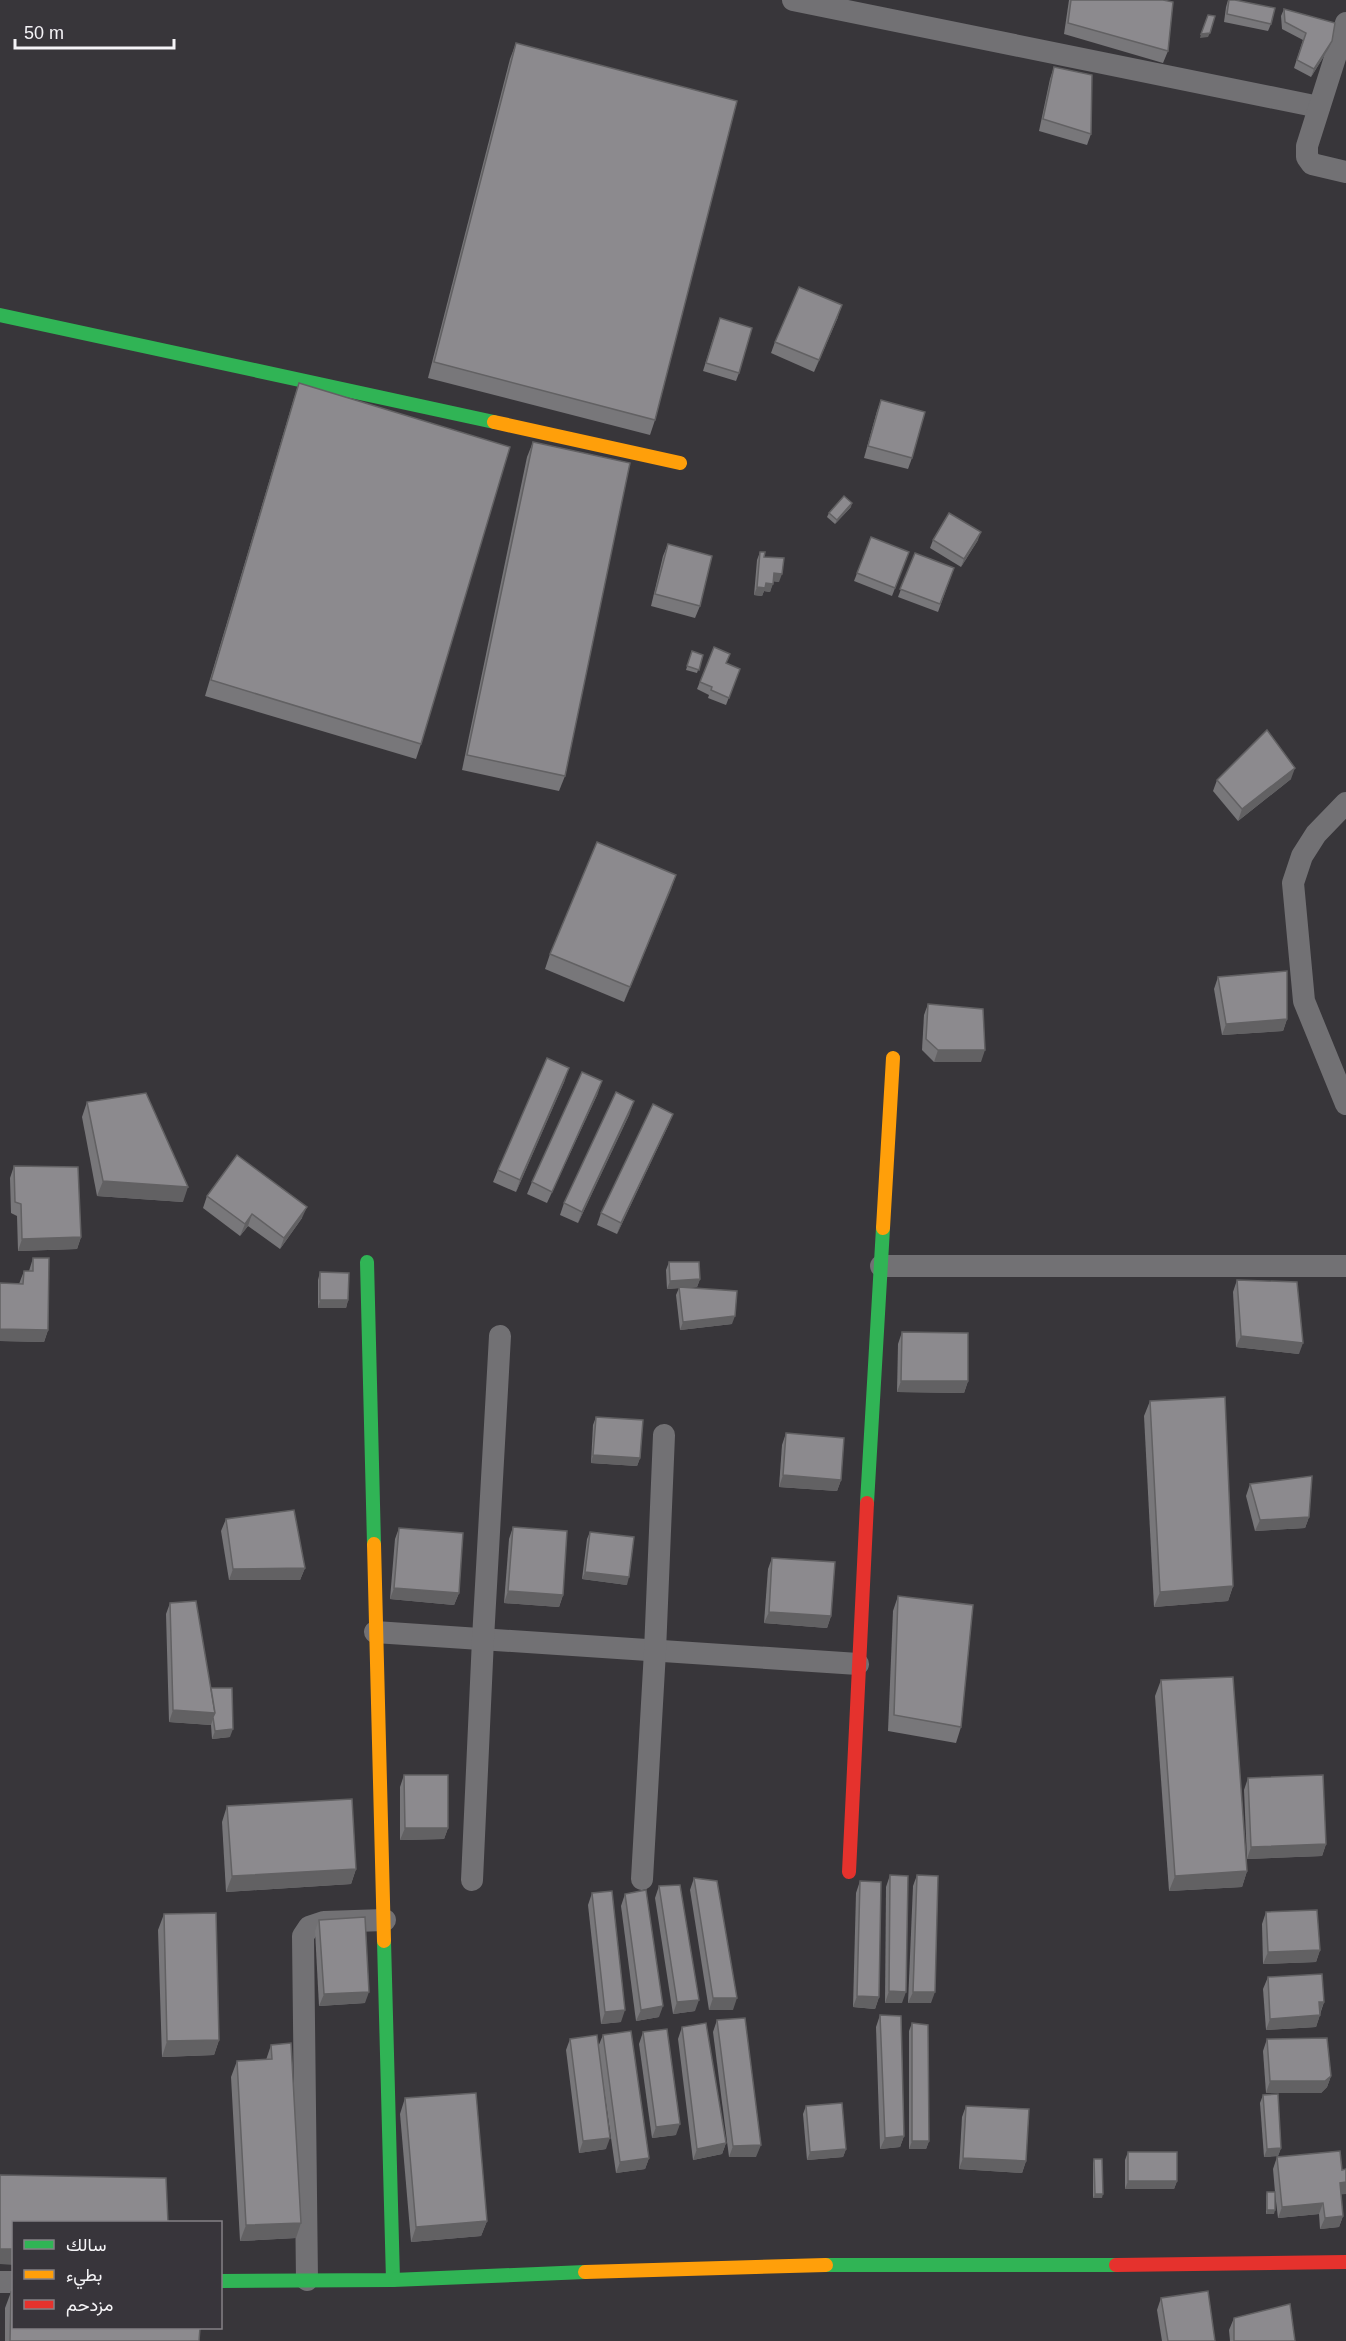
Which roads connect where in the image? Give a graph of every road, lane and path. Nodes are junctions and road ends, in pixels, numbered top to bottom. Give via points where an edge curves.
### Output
1 (794, 0) edge
2 (878, 8) edge
3 (1346, 23) edge
4 (1319, 107) junction
5 (1346, 172) edge
6 (0, 315) edge
7 (680, 463) dead end
8 (1346, 803) edge
9 (893, 1058) dead end
10 (1346, 1104) edge
11 (367, 1262) dead end
12 (881, 1266) junction
13 (1346, 1266) edge
14 (500, 1336) dead end
15 (664, 1435) dead end
16 (375, 1632) junction
17 (483, 1639) junction
18 (655, 1651) junction
19 (858, 1664) junction
20 (849, 1872) dead end
21 (642, 1879) dead end
22 (472, 1880) dead end
23 (385, 1920) junction
24 (1346, 2262) edge
25 (307, 2280) junction
26 (393, 2280) junction
27 (222, 2281) edge

1 - 2 street
2 - 4 street
3 - 4 street
4 - 5 street via 1307,157 1312,164
6 - 7 street
8 - 10 street via 1316,834 1302,856 1293,883 1304,1001
9 - 12 street
11 - 16 street
12 - 13 street
12 - 19 street
14 - 17 street
15 - 18 street
16 - 17 street
16 - 23 street
17 - 18 street
17 - 22 street
18 - 19 street
18 - 21 street
19 - 20 street
23 - 25 street via 324,1922 309,1927 303,1936
23 - 26 street
24 - 26 street via 831,2265
25 - 26 street
25 - 27 street

